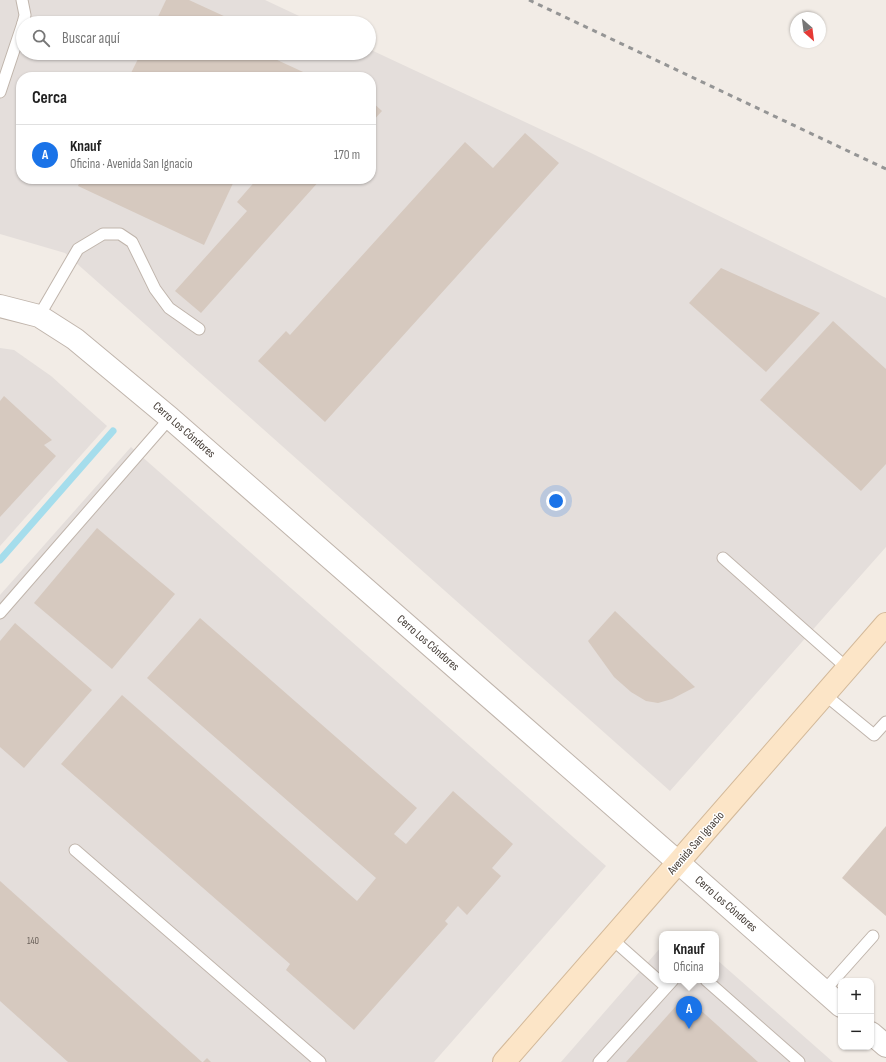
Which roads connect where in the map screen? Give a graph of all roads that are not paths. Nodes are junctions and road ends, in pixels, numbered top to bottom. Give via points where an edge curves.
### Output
1 (22, 0) edge
2 (24, 16) edge
3 (16, 44) edge
4 (0, 92) edge
5 (0, 306) edge
6 (39, 316) junction
7 (199, 329) dead end
8 (170, 418) junction
9 (723, 558) dead end
10 (0, 613) edge
11 (886, 624) edge
12 (846, 668) junction
13 (824, 694) junction
14 (886, 722) edge
15 (75, 850) dead end
16 (679, 863) junction
17 (873, 936) dead end
18 (612, 939) junction
19 (659, 975) edge
20 (669, 983) edge
21 (709, 983) edge
22 (824, 991) junction
23 (838, 1003) edge
24 (874, 1036) edge
25 (886, 1046) edge
26 (320, 1062) edge
27 (504, 1062) edge
28 (599, 1062) edge
29 (799, 1062) edge

1 - 2 lane
3 - 4 lane
5 - 6 street, Cerro Los Cóndores
6 - 7 lane via 78,249 103,234 120,234 132,242 156,289 169,308
6 - 8 street, Cerro Los Cóndores via 75,339
8 - 10 lane
8 - 16 street, Cerro Los Cóndores
9 - 12 lane
11 - 12 main road, Avenida San Ignacio
12 - 13 main road, Avenida San Ignacio
13 - 14 lane via 874,735
13 - 16 main road, Avenida San Ignacio
15 - 26 lane
16 - 18 main road, Avenida San Ignacio
16 - 22 street, Cerro Los Cóndores
17 - 22 lane
18 - 19 lane
18 - 27 main road, Avenida San Ignacio
20 - 28 lane
21 - 29 lane
22 - 23 street, Cerro Los Cóndores
24 - 25 street

